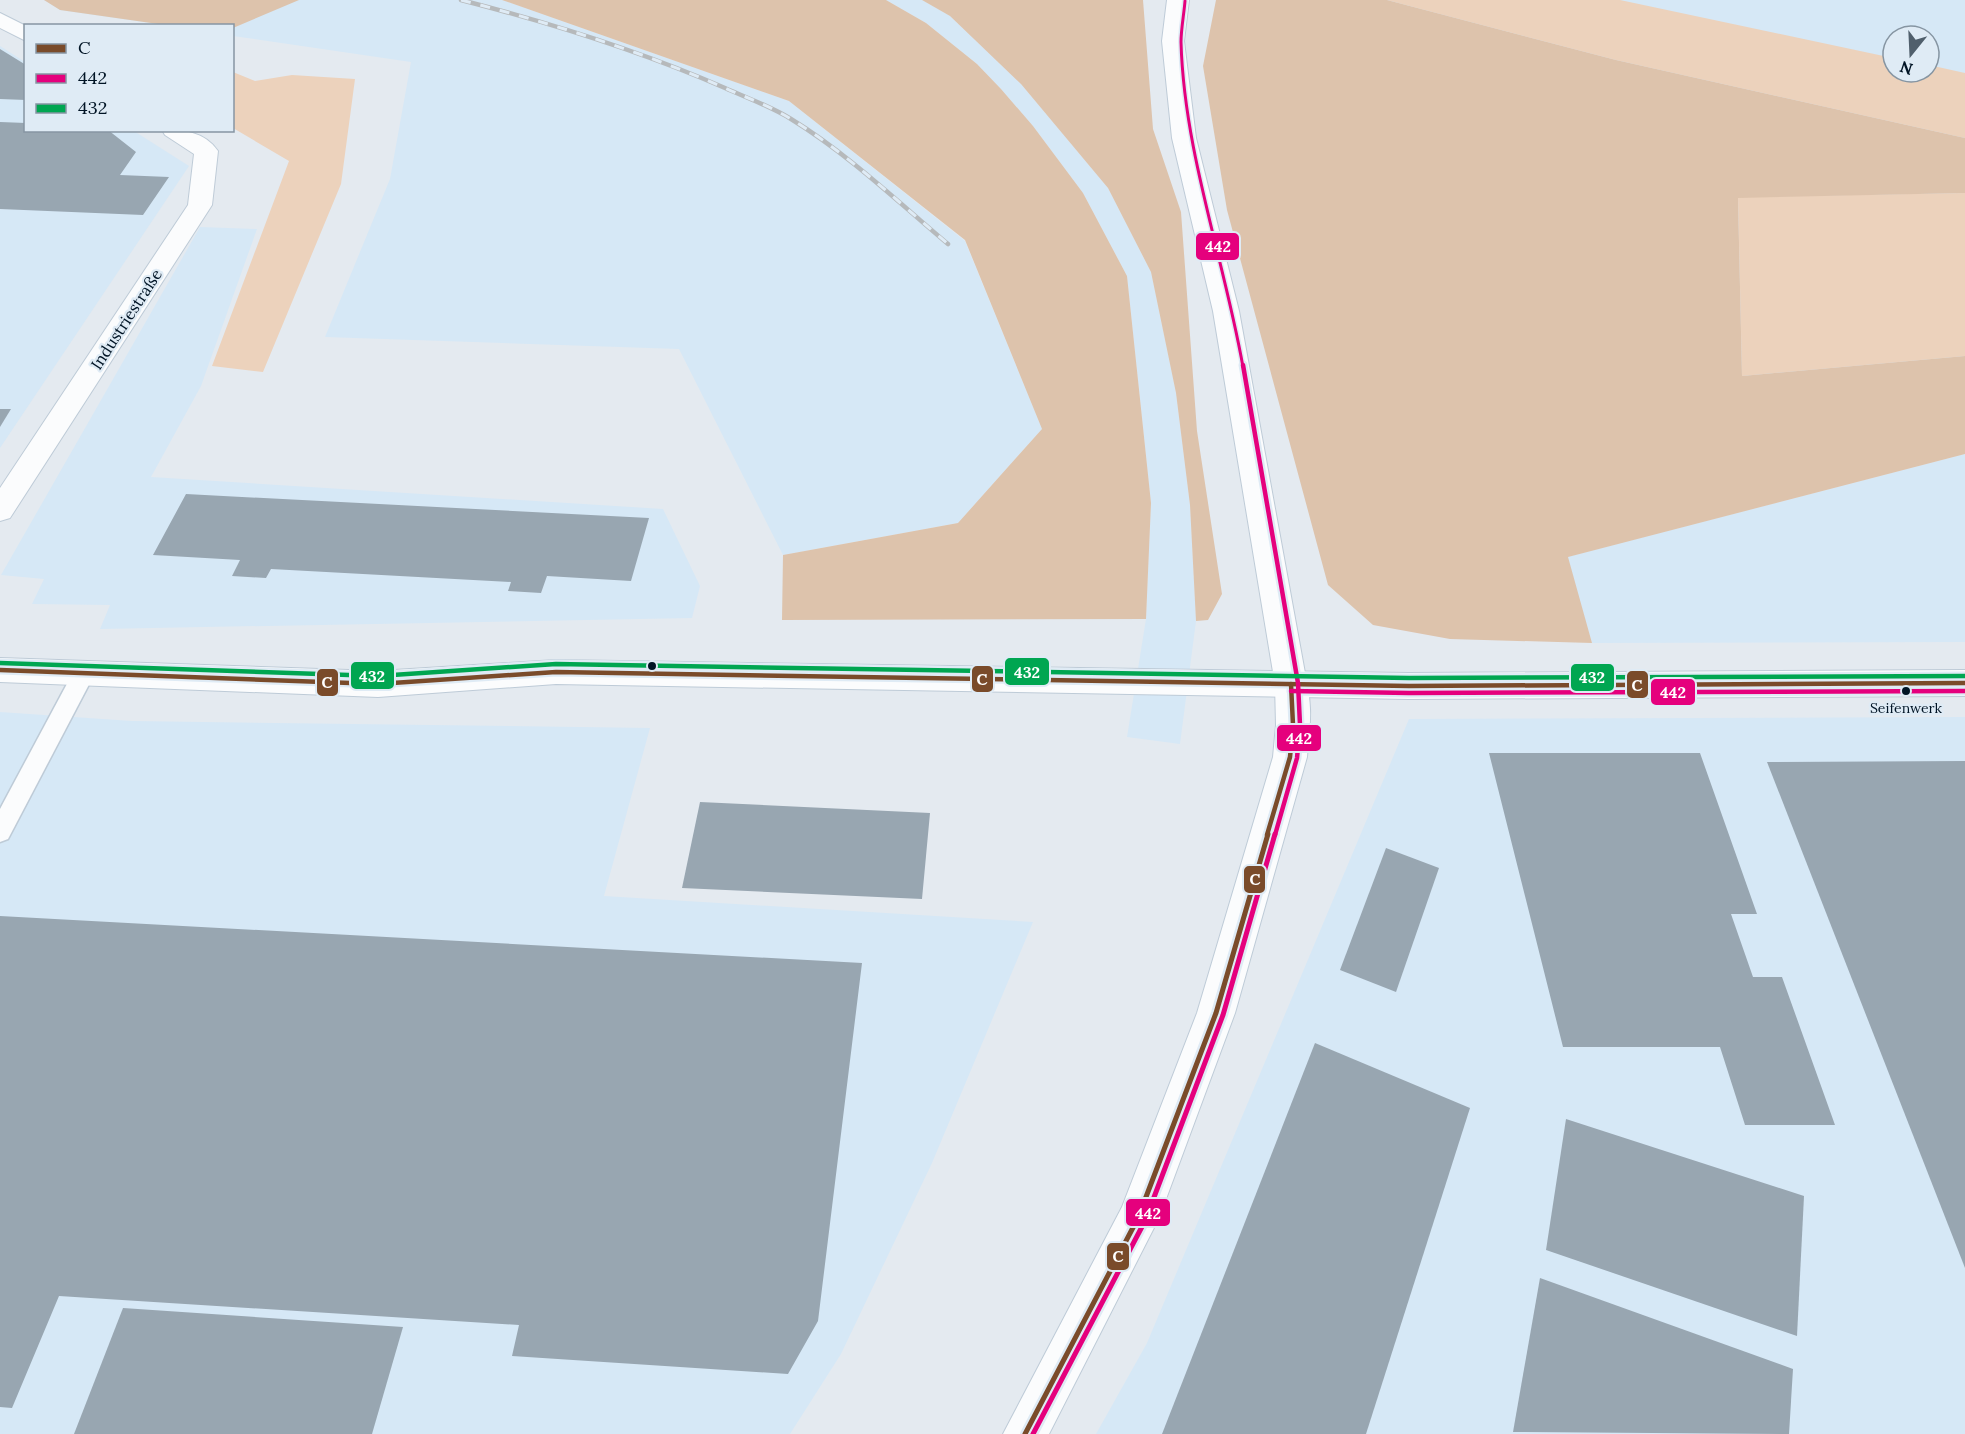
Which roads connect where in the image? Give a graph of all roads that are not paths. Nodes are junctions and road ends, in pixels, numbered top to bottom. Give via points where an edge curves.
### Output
1 (1178, 0) edge
2 (0, 19) edge
3 (24, 34) edge
4 (176, 132) edge
5 (0, 511) edge
6 (0, 670) edge
7 (84, 674) junction
8 (1965, 683) edge
9 (1291, 684) junction
10 (0, 832) edge
11 (1025, 1434) edge

1 - 9 street via 1173,41 1184,138 1226,311
2 - 3 street
4 - 5 street, Industriestraße via 206,152 200,205
6 - 7 street
7 - 9 street via 378,684 556,672
7 - 10 lane
8 - 9 street
9 - 11 street via 1290,756 1216,1013 1138,1218

